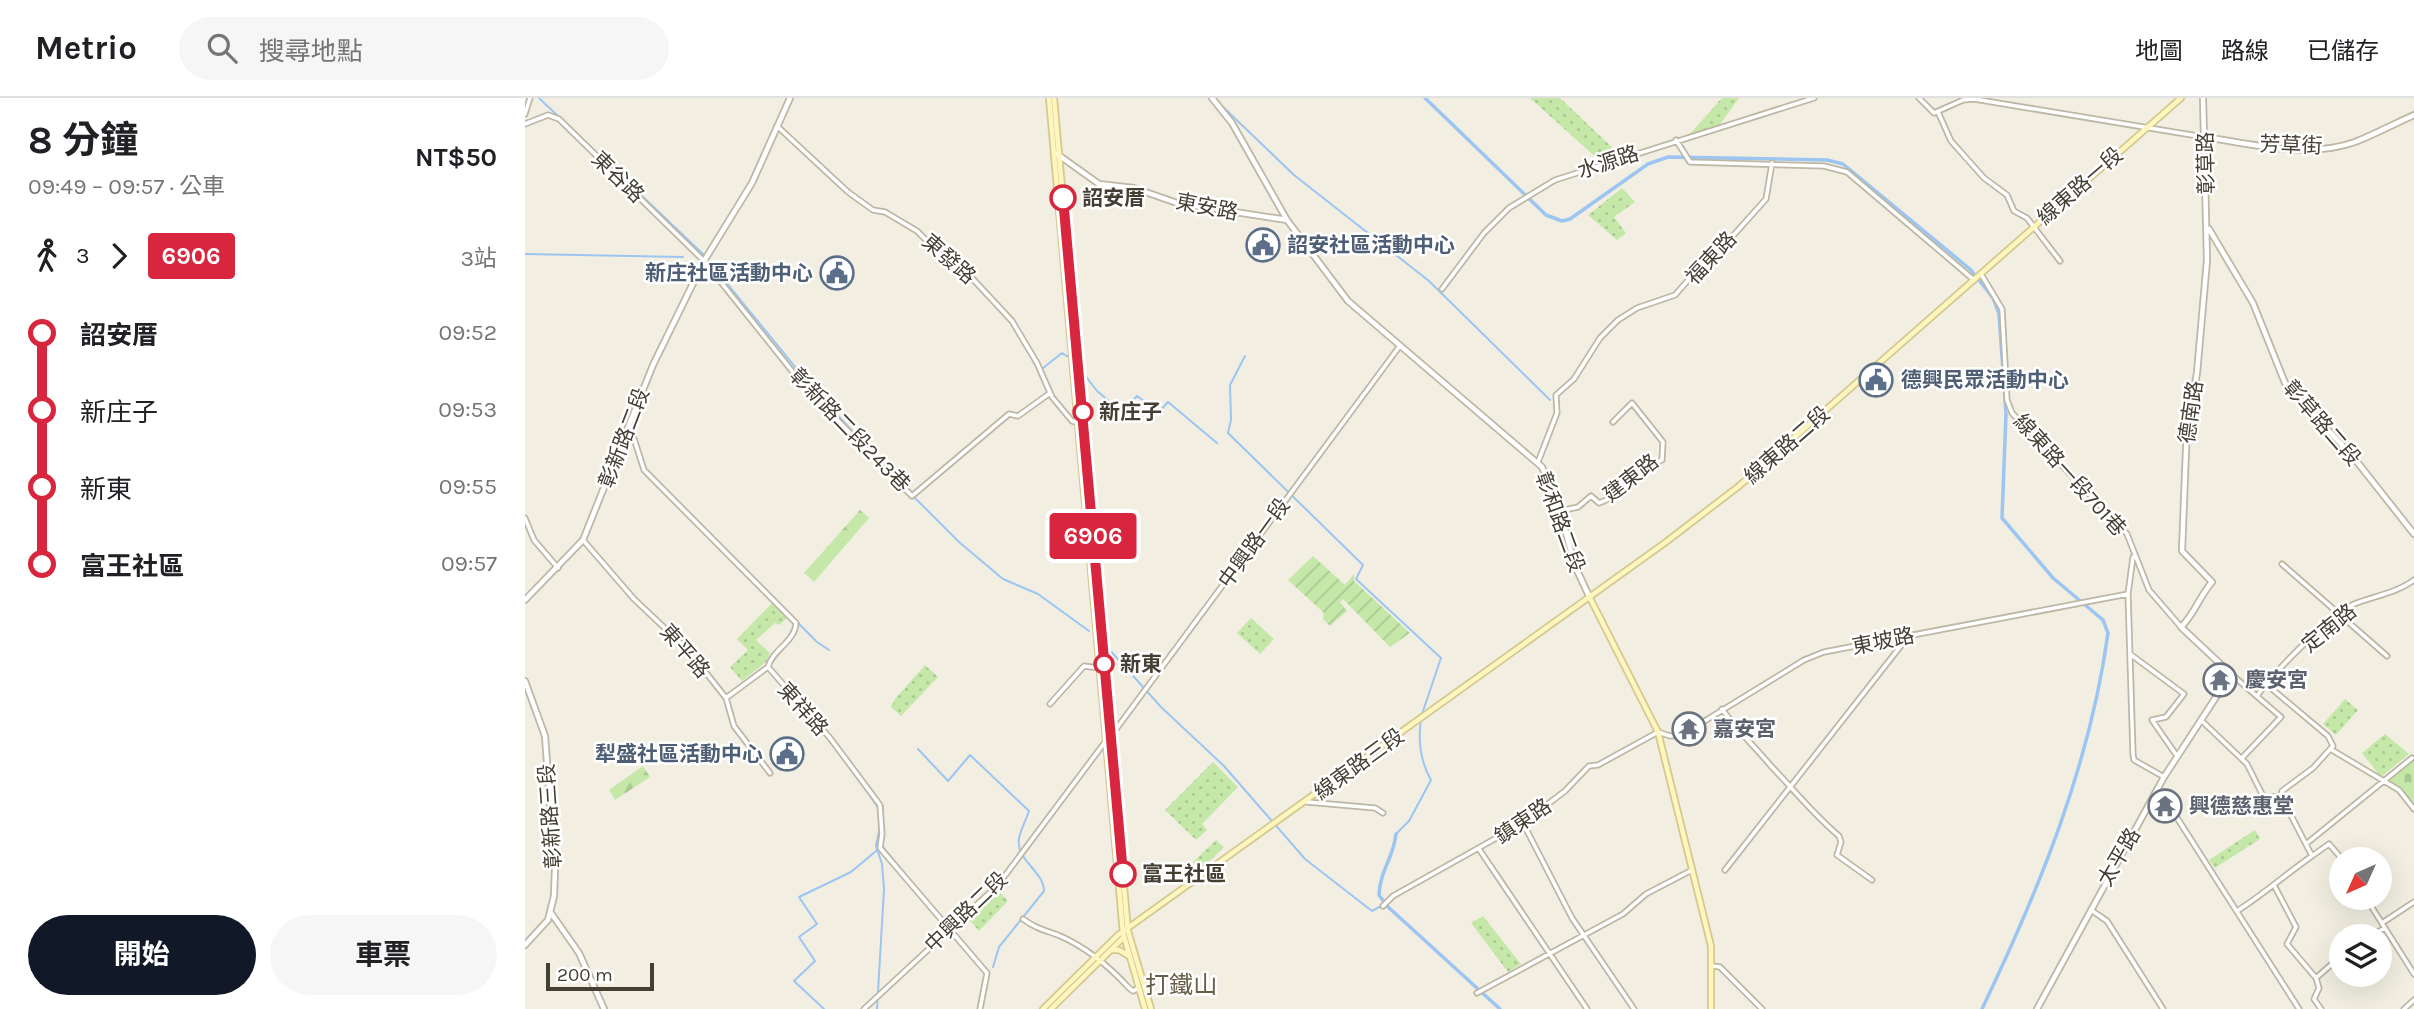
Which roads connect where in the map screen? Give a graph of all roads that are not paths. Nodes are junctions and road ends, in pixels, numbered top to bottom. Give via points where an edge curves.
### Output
1 (530, 98) edge
2 (790, 98) edge
3 (1051, 98) edge
4 (1212, 98) edge
5 (1814, 98) edge
6 (1919, 98) edge
7 (2181, 98) edge
8 (2203, 98) edge
9 (1936, 112) junction
10 (525, 114) edge
11 (2414, 115) edge
12 (525, 124) edge
13 (777, 126) junction
14 (2146, 128) junction
15 (2204, 137) junction
16 (1676, 139) junction
17 (1053, 154) junction
18 (1060, 154) junction
19 (1772, 163) junction
20 (1059, 186) junction
21 (1287, 220) junction
22 (2034, 227) junction
23 (2209, 228) junction
24 (705, 259) junction
25 (2060, 261) dead end
26 (1980, 275) junction
27 (1974, 280) junction
28 (1442, 289) dead end
29 (1399, 348) junction
30 (1050, 393) junction
31 (1612, 422) dead end
32 (629, 424) junction
33 (1081, 425) junction
34 (1538, 462) junction
35 (1560, 510) junction
36 (525, 518) edge
37 (2414, 534) edge
38 (583, 540) junction
39 (2134, 555) junction
40 (2282, 564) dead end
41 (558, 568) junction
42 (2414, 582) edge
43 (2128, 594) junction
44 (1589, 596) junction
45 (525, 600) edge
46 (2340, 614) junction
47 (2181, 628) junction
48 (1908, 637) junction
49 (1100, 645) junction
50 (2129, 653) junction
51 (2387, 656) dead end
52 (768, 667) junction
53 (1099, 668) junction
54 (2231, 674) junction
55 (525, 681) edge
56 (2266, 684) junction
57 (2257, 696) junction
58 (726, 698) junction
59 (1050, 704) dead end
60 (1721, 709) junction
61 (2203, 722) junction
62 (1658, 732) junction
63 (1108, 739) junction
64 (2332, 750) junction
65 (2178, 758) junction
66 (2242, 758) junction
67 (2412, 758) dead end
68 (770, 773) dead end
69 (2164, 777) junction
70 (2384, 781) junction
71 (1789, 788) junction
72 (2158, 788) junction
73 (2281, 796) junction
74 (1307, 802) junction
75 (2414, 810) edge
76 (1384, 813) dead end
77 (1523, 823) junction
78 (2306, 844) junction
79 (2332, 847) edge
80 (1479, 849) junction
81 (2312, 856) junction
82 (1692, 870) junction
83 (1725, 870) dead end
84 (1873, 880) dead end
85 (2275, 887) junction
86 (2414, 902) edge
87 (1383, 906) dead end
88 (2090, 909) junction
89 (2237, 911) junction
90 (551, 913) junction
91 (1023, 919) dead end
92 (2384, 924) edge
93 (949, 931) junction
94 (1125, 934) junction
95 (1584, 936) junction
96 (2392, 939) edge
97 (525, 945) edge
98 (1110, 950) junction
99 (1547, 953) junction
100 (1129, 956) junction
101 (1098, 958) junction
102 (1713, 966) junction
103 (2329, 967) edge
104 (2414, 974) edge
105 (2316, 978) junction
106 (1137, 989) junction
107 (1480, 991) dead end
108 (2414, 1000) edge
109 (604, 1009) edge
110 (864, 1009) edge
111 (980, 1009) edge
112 (1042, 1009) edge
113 (1052, 1009) edge
114 (1145, 1009) edge
115 (1150, 1009) edge
116 (1587, 1009) edge
117 (1634, 1009) edge
118 (1711, 1009) edge
119 (1762, 1009) edge
120 (2037, 1009) edge
121 (2163, 1009) edge
122 (2299, 1009) edge
123 (2321, 1009) edge
124 (2404, 1009) edge

1 - 10 street
2 - 13 street, 彰新路二段
3 - 17 main road
3 - 18 main road
4 - 21 street, 彰和路二段 via 1232,123
5 - 16 street, 水源路
6 - 9 street
7 - 14 main road, 線東路一段
8 - 15 street, 彰草路
9 - 14 street via 1974,99
9 - 22 street via 1951,141
11 - 15 street, 芳草街 via 2356,141 2327,148 2287,149
12 - 24 street, 東谷路 via 548,115 559,119
13 - 24 street, 彰新路二段 via 752,183
13 - 30 street, 東發路 via 840,186 873,210 917,231 971,277 1012,321
14 - 15 street
14 - 22 main road, 線東路一段
15 - 23 street, 彰草路
16 - 19 street via 1690,162
16 - 28 street, 水源路 via 1555,180 1525,197 1484,233
17 - 18 street
17 - 20 main road
18 - 20 main road
18 - 21 street, 東安路 via 1099,184 1134,188 1177,203
19 - 27 street via 1847,172
19 - 34 street, 福東路 via 1766,199 1685,287 1627,313 1600,338 1574,379 1556,395 1557,413
20 - 33 main road
21 - 29 street, 彰和路二段 via 1348,301
22 - 25 street
22 - 26 main road, 線東路一段
23 - 37 street, 彰草路二段 via 2253,303 2285,383 2354,458
23 - 47 street, 德南路 via 2197,373 2187,425 2182,551 2212,582
24 - 30 street, 彰新路二段243巷 via 804,386 914,495 1009,414 1018,416
24 - 32 street, 彰新路二段
26 - 27 main road, 線東路一段
26 - 39 street, 線東路一段701巷 via 2002,309 2007,400 2012,413 2127,534
27 - 44 main road, 線東路二段 via 1738,486
29 - 34 street, 彰和路二段
29 - 63 street, 中興路一段
30 - 33 street, 東發路
31 - 35 street, 建東路 via 1632,403 1663,442 1662,460 1640,470 1607,500 1599,503 1591,496 1578,507
32 - 38 street, 彰新路二段
32 - 52 street, 東祥路 via 644,470 796,623
33 - 49 main road
34 - 35 street, 彰和路二段
35 - 44 street, 彰和路二段 via 1569,550
36 - 41 street via 534,540
38 - 41 street, 彰新路二段
38 - 58 street, 東平路 via 634,599 688,650
39 - 43 street
39 - 47 street, 線東路一段701巷 via 2149,590
40 - 46 street
41 - 45 street, 彰新路二段
42 - 46 street, 定南路
43 - 48 street, 東坡路
43 - 50 street
44 - 62 main road, 彰和路二段
44 - 74 main road, 線東路三段
46 - 51 street
46 - 56 street, 定南路
47 - 54 street
48 - 60 street, 東坡路 via 1824,652
48 - 71 street
49 - 53 main road
49 - 63 main road
50 - 65 street via 2184,694 2166,717 2152,720
50 - 69 street via 2134,760
52 - 58 street
52 - 93 street, 東祥路 via 830,738 880,806 880,848
53 - 59 street via 1084,666
53 - 63 main road
54 - 57 street
54 - 61 street, 太平路
55 - 90 street, 彰新路三段 via 545,736 555,869
56 - 57 street, 定南路
56 - 64 street via 2328,736
57 - 66 street via 2281,717
58 - 68 street, 東平路 via 734,726
60 - 62 street, 東坡路 via 1682,735
60 - 71 street
61 - 65 street, 太平路
61 - 66 street
62 - 77 street, 鎮東路 via 1588,766 1565,791
62 - 82 main road, 彰和路二段
63 - 93 street, 中興路二段 via 998,886
63 - 94 main road
64 - 70 street
64 - 73 street
65 - 69 street, 太平路
66 - 73 street via 2264,798
67 - 70 street
69 - 72 street, 太平路
70 - 75 street via 2399,790
70 - 78 street
71 - 83 street
71 - 84 street via 1839,836 1837,855
72 - 88 street, 太平路
72 - 89 street
73 - 78 street
74 - 76 street via 1375,808
74 - 94 main road, 線東路三段
77 - 80 street, 鎮東路
77 - 95 street
78 - 81 street
79 - 81 street via 2329,844
80 - 87 street, 鎮東路
80 - 99 street
81 - 85 street
82 - 95 street via 1646,894 1623,914
82 - 102 main road, 彰和路二段
85 - 89 street
85 - 105 street via 2296,927 2287,944
86 - 92 street
88 - 120 street, 太平路
88 - 121 street via 2107,920
89 - 122 street
90 - 97 street
90 - 109 street via 579,953
91 - 101 street
93 - 110 street, 中興路二段
93 - 111 street, 東祥路 via 987,973
94 - 98 main road
94 - 100 main road
94 - 101 main road
94 - 115 main road
95 - 99 street
95 - 117 street
96 - 104 street
98 - 100 main road
98 - 101 main road
99 - 107 street
99 - 116 street
100 - 106 main road
101 - 106 street via 1133,991
101 - 112 main road
101 - 113 main road
102 - 118 main road, 彰和路二段
102 - 119 street via 1720,967
103 - 105 street
105 - 123 street via 2319,988 2314,999
106 - 114 main road
108 - 124 street

